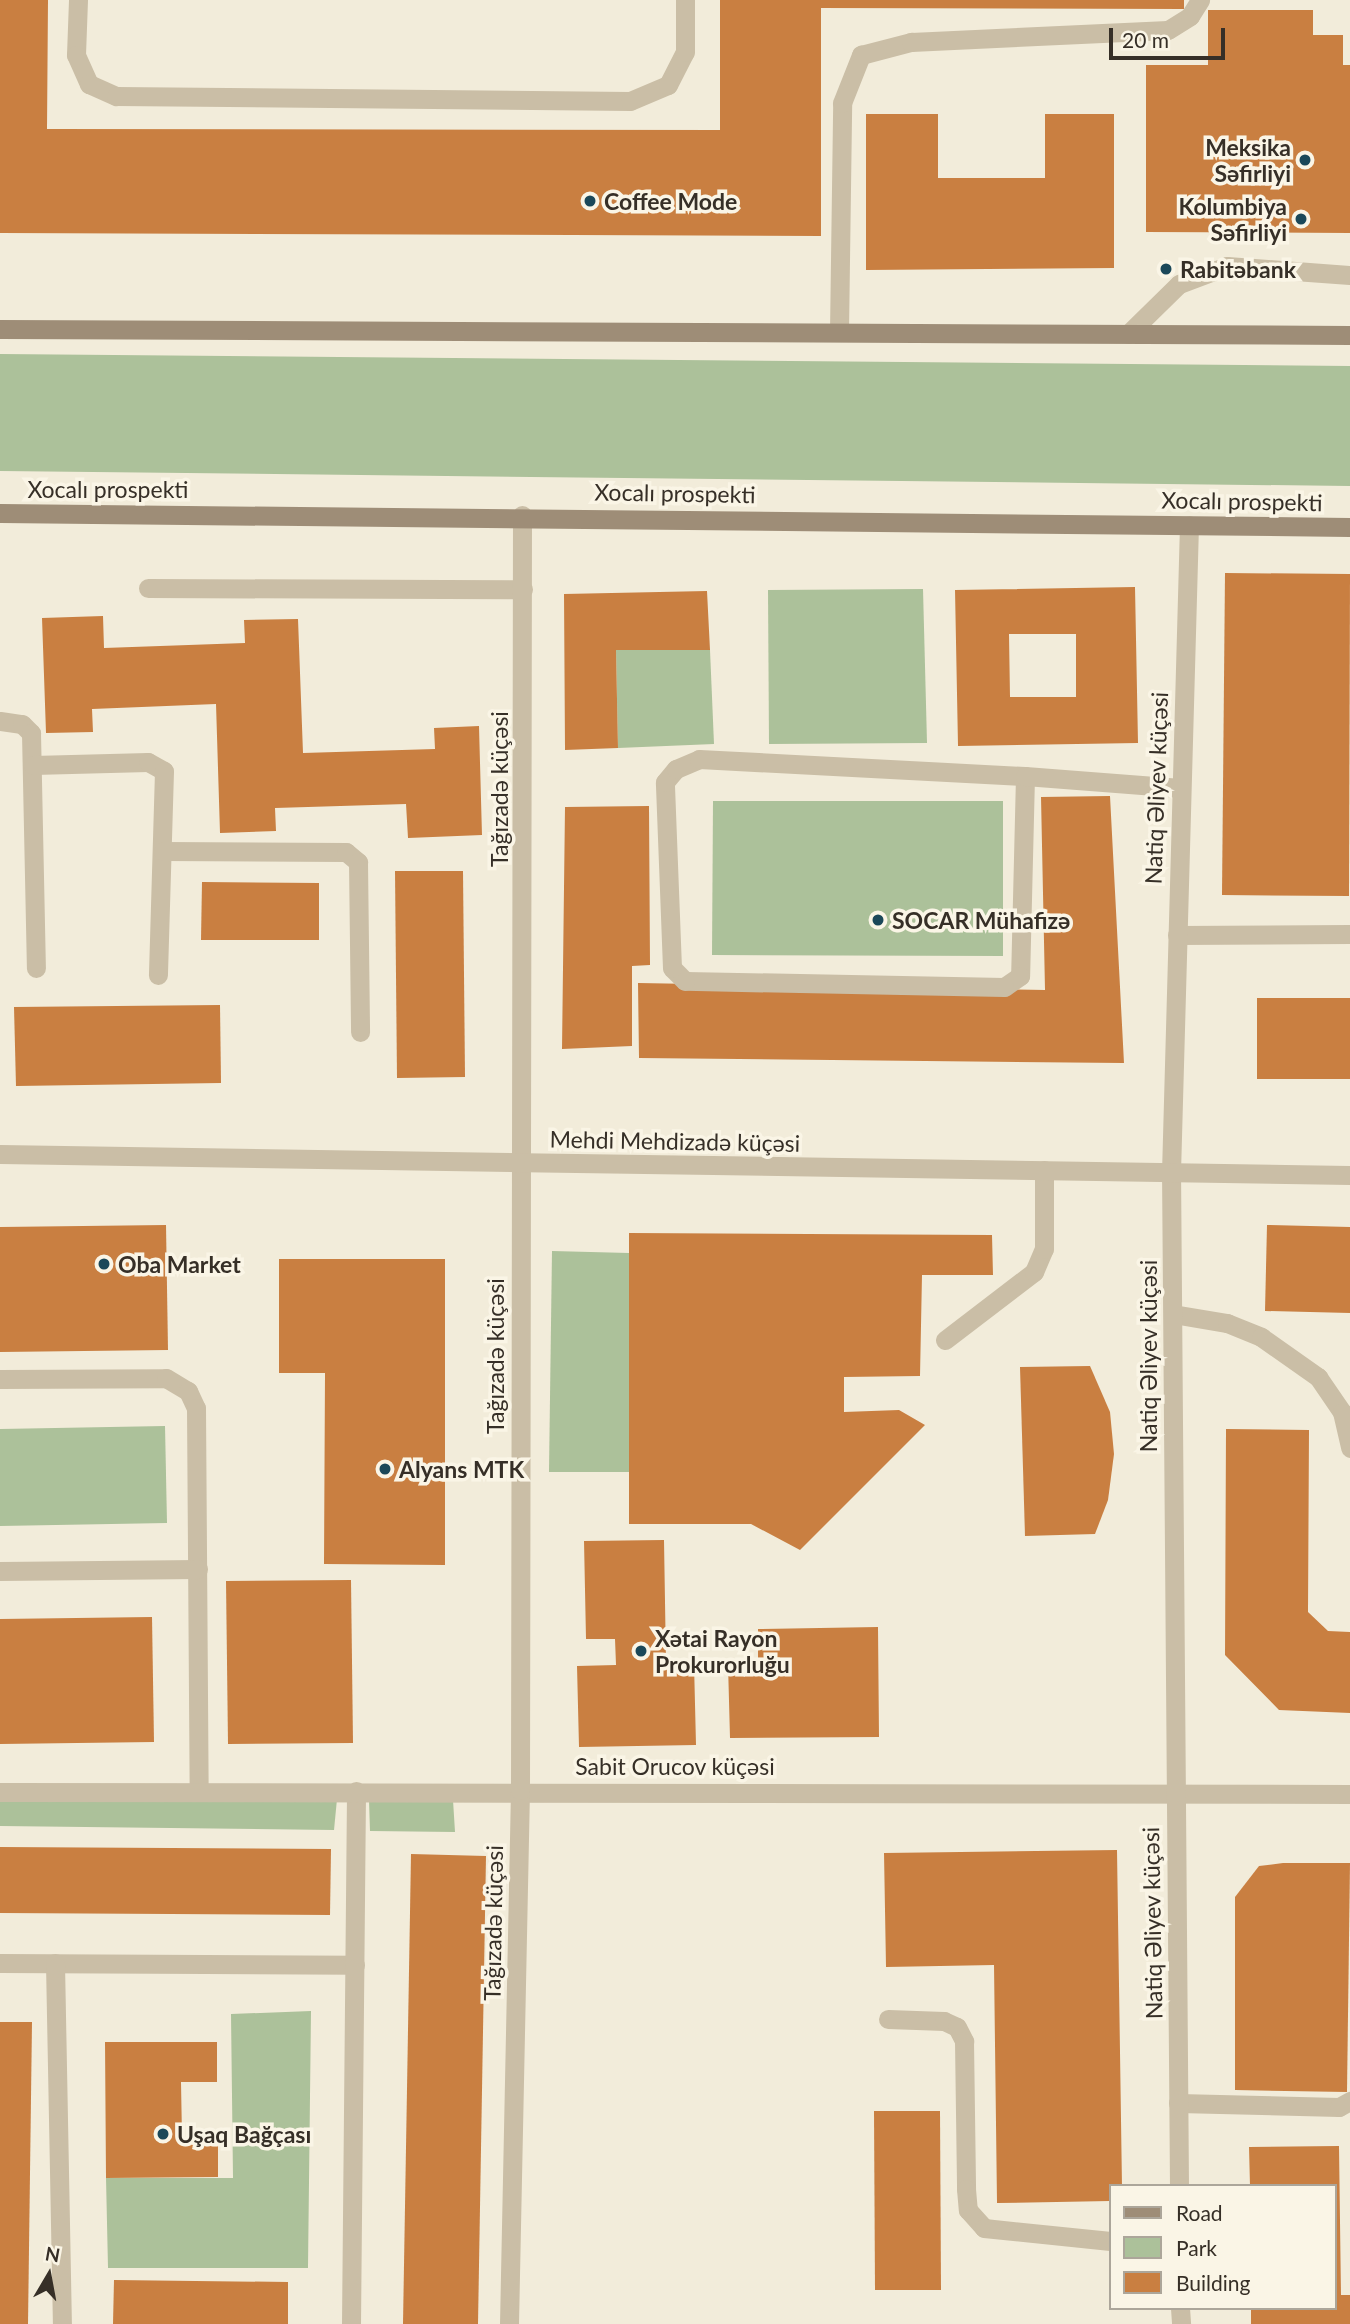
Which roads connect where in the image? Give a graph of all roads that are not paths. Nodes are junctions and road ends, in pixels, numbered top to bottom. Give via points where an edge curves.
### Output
1 (78, 0) edge
2 (685, 0) edge
3 (1200, 0) edge
4 (1350, 275) edge
5 (0, 329) edge
6 (839, 332) junction
7 (1128, 334) junction
8 (1350, 335) edge
9 (0, 513) edge
10 (523, 514) junction
11 (1189, 525) junction
12 (1350, 527) edge
13 (148, 589) dead end
14 (523, 589) junction
15 (0, 721) edge
16 (33, 765) junction
17 (1026, 776) junction
18 (1181, 788) junction
19 (163, 851) junction
20 (1350, 934) edge
21 (1177, 935) junction
22 (36, 968) dead end
23 (158, 975) dead end
24 (360, 1032) dead end
25 (0, 1154) edge
26 (520, 1163) junction
27 (1044, 1170) junction
28 (1171, 1173) junction
29 (1350, 1175) edge
30 (1173, 1314) junction
31 (945, 1340) dead end
32 (0, 1378) edge
33 (1350, 1448) edge
34 (198, 1569) junction
35 (0, 1571) edge
36 (520, 1790) junction
37 (199, 1791) junction
38 (356, 1791) junction
39 (0, 1792) edge
40 (1176, 1793) junction
41 (1350, 1794) edge
42 (0, 1963) edge
43 (55, 1964) junction
44 (355, 1965) junction
45 (888, 2019) dead end
46 (1350, 2101) edge
47 (1178, 2103) junction
48 (1179, 2184) edge
49 (1108, 2241) edge
50 (62, 2324) edge
51 (351, 2324) edge
52 (509, 2324) edge

1 - 2 street via 76,55 89,84 116,96 617,101 668,85 685,52
3 - 6 street via 1191,16 1168,30 911,42 861,55 842,103
4 - 7 street via 1227,266 1179,284
5 - 6 main road
6 - 7 main road
7 - 8 main road
9 - 10 main road, Xocalı prospekti
10 - 11 main road, Xocalı prospekti
10 - 14 street, Tağızadə küçəsi
11 - 12 main road, Xocalı prospekti
11 - 18 street, Natiq Əliyev küçəsi
13 - 14 street
14 - 26 street, Tağızadə küçəsi
15 - 16 street via 22,724 32,733
16 - 19 street via 148,762 164,771
16 - 22 street
17 - 17 street via 699,760 676,768 665,782 672,968 685,981 1004,986 1020,976
17 - 18 street
18 - 21 street, Natiq Əliyev küçəsi
19 - 23 street
19 - 24 street via 346,852 358,862
20 - 21 street
21 - 28 street, Natiq Əliyev küçəsi
25 - 26 street, Mehdi Mehdizadə küçəsi
26 - 27 street, Mehdi Mehdizadə küçəsi
26 - 36 street, Tağızadə küçəsi
27 - 28 street, Mehdi Mehdizadə küçəsi
27 - 31 street via 1044,1249 1034,1272
28 - 29 street, Mehdi Mehdizadə küçəsi via 1240,1169
28 - 30 street, Natiq Əliyev küçəsi
30 - 33 street via 1227,1323 1261,1336 1318,1377 1342,1412
30 - 40 street, Natiq Əliyev küçəsi
32 - 34 street via 166,1378 188,1391 196,1408
34 - 35 street
34 - 37 street
36 - 38 street, Sabit Orucov küçəsi
36 - 40 street, Sabit Orucov küçəsi
36 - 52 street, Tağızadə küçəsi
37 - 38 street, Sabit Orucov küçəsi
37 - 39 street, Sabit Orucov küçəsi
38 - 44 street
40 - 41 street, Sabit Orucov küçəsi
40 - 47 street, Natiq Əliyev küçəsi
42 - 43 street
43 - 44 street
43 - 50 street
44 - 51 street
45 - 49 street via 944,2021 957,2027 964,2041 968,2210 984,2228
46 - 47 street via 1339,2107
47 - 48 street, Natiq Əliyev küçəsi

